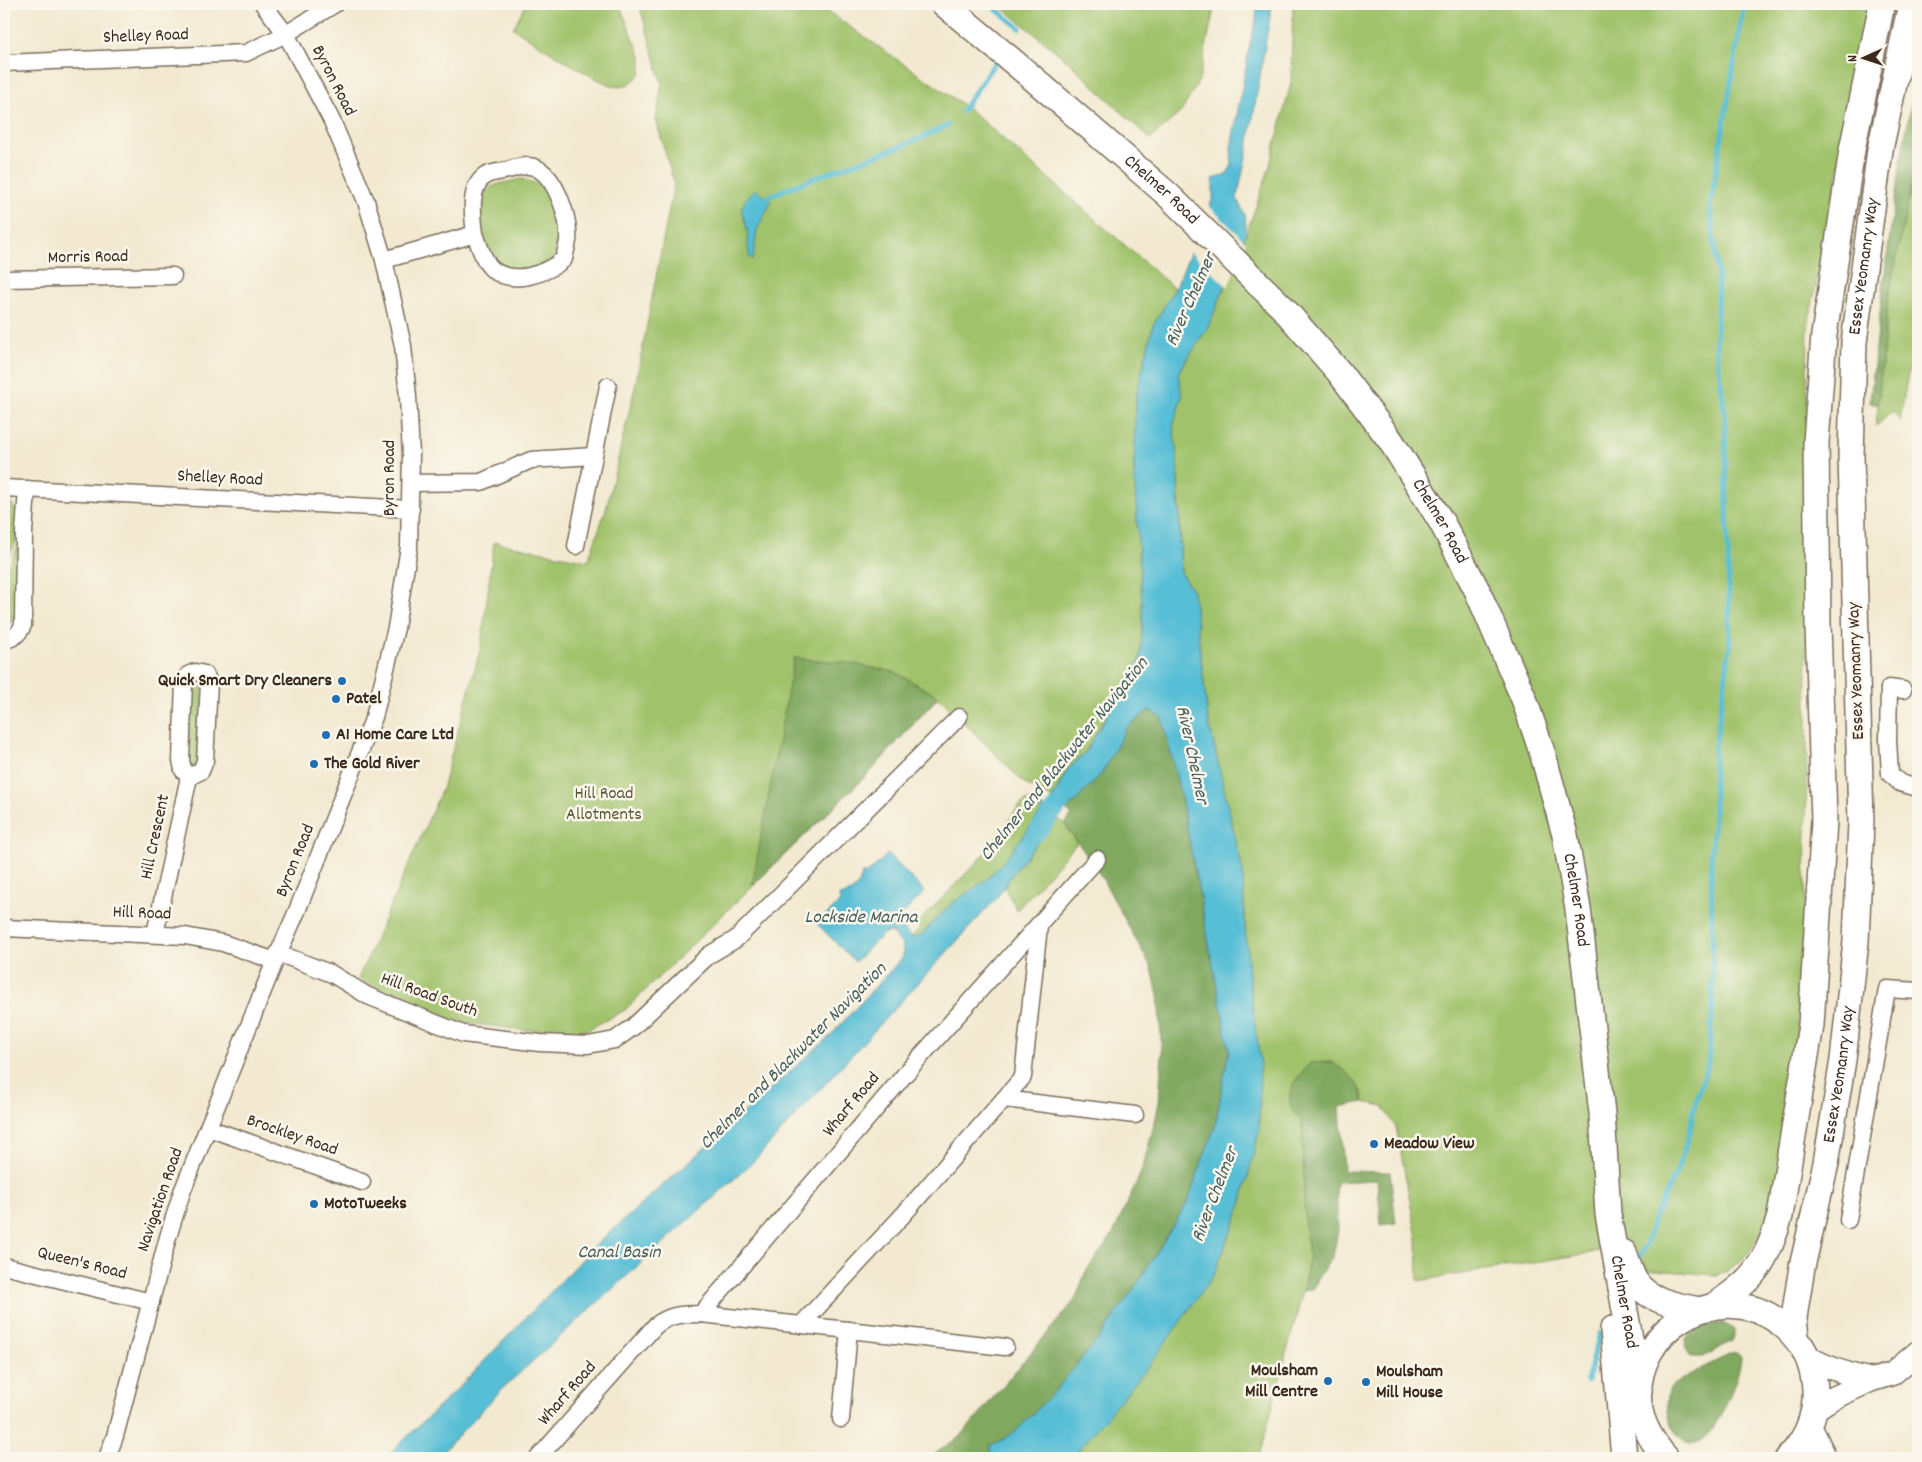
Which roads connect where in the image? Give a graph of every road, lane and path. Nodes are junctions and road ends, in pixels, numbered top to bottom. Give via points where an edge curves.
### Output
1 (262, 4) edge
2 (335, 4) edge
3 (944, 4) edge
4 (1882, 4) edge
5 (1910, 4) edge
6 (286, 34) junction
7 (4, 63) edge
8 (475, 234) junction
9 (384, 260) junction
10 (173, 276) dead end
11 (4, 279) edge
12 (608, 386) dead end
13 (593, 456) junction
14 (411, 483) junction
15 (4, 488) edge
16 (27, 489) junction
17 (411, 509) junction
18 (576, 546) dead end
19 (4, 640) edge
20 (1903, 690) dead end
21 (959, 717) dead end
22 (189, 777) junction
23 (1918, 788) edge
24 (1097, 860) dead end
25 (1039, 926) junction
26 (4, 928) edge
27 (155, 934) junction
28 (277, 957) junction
29 (1918, 990) edge
30 (1004, 1099) junction
31 (1135, 1115) dead end
32 (208, 1128) junction
33 (362, 1182) dead end
34 (1608, 1214) junction
35 (1848, 1220) dead end
36 (4, 1266) edge
37 (151, 1302) junction
38 (1706, 1308) junction
39 (701, 1314) junction
40 (801, 1325) junction
41 (849, 1330) junction
42 (1005, 1346) dead end
43 (1802, 1347) junction
44 (1918, 1352) edge
45 (1872, 1380) junction
46 (1639, 1390) junction
47 (840, 1419) dead end
48 (1812, 1419) junction
49 (1642, 1420) junction
50 (107, 1458) edge
51 (538, 1458) edge
52 (1624, 1458) edge
53 (1643, 1458) edge
54 (1666, 1458) edge
55 (1788, 1458) edge
56 (1824, 1458) edge

1 - 6 street, Byron Road
2 - 6 street, Shelley Road
3 - 34 main road, Chelmer Road via 1167,194 1283,308 1339,372 1391,441 1441,521 1477,590 1524,699 1564,835 1578,909 1602,1113
4 - 38 main road, Essex Yeomanry Way via 1852,150 1824,335 1817,432 1824,821 1811,1025 1780,1216 1773,1241 1750,1279 1732,1294
5 - 43 main road, Essex Yeomanry Way via 1880,150 1854,342 1851,456 1861,822 1856,941 1843,1060 1826,1163 1794,1318
6 - 7 street, Shelley Road via 246,53
6 - 9 street, Byron Road via 332,121 366,202
8 - 8 street via 472,208 476,189 485,176 523,166 534,167 545,174 556,189 568,239 564,259 553,269 521,278 505,276 491,268
8 - 9 street
9 - 14 street, Byron Road via 403,346
10 - 11 street, Morris Road
12 - 13 street
13 - 14 street via 531,460 480,482
13 - 18 street
14 - 17 street, Byron Road
15 - 16 street, Shelley Road
16 - 17 street, Shelley Road
16 - 19 street via 23,625 14,637
17 - 28 street, Byron Road via 409,547 396,628 374,717
20 - 23 street via 1889,688 1890,774 1900,783
21 - 28 street, Hill Road South via 736,939 709,955 615,1040 588,1045 463,1034 368,996 332,974
22 - 22 street, Hill Crescent via 181,760 184,683 188,675 195,672 205,674 209,682 206,761 201,771
22 - 27 street, Hill Crescent
24 - 25 street, Wharf Road
25 - 30 street via 1023,1077
25 - 39 street, Wharf Road via 912,1065
26 - 27 street, Hill Road
27 - 28 street, Hill Road via 224,943
28 - 32 street, Navigation Road
29 - 35 street via 1887,988
30 - 31 street
30 - 40 street
32 - 33 street, Brockley Road
32 - 37 street, Navigation Road via 182,1192
34 - 38 main road, Chelmer Road via 1635,1281 1653,1297 1676,1306
34 - 46 main road, Chelmer Road
34 - 52 main road via 1608,1274
36 - 37 street, Queen's Road
37 - 50 street, Navigation Road
38 - 43 main road via 1727,1305 1758,1311 1778,1322
38 - 46 main road via 1680,1318 1659,1338 1642,1369
39 - 40 street, Wharf Road
39 - 51 street, Wharf Road via 665,1318 655,1326
40 - 41 street, Wharf Road
41 - 42 street, Wharf Road
41 - 47 street
43 - 45 main road via 1823,1365
43 - 48 main road, Essex Yeomanry Way via 1815,1388
44 - 45 main road via 1892,1374
45 - 48 main road via 1831,1399
46 - 49 main road
48 - 55 main road via 1803,1440
48 - 56 main road
49 - 53 main road
49 - 54 main road via 1656,1447

